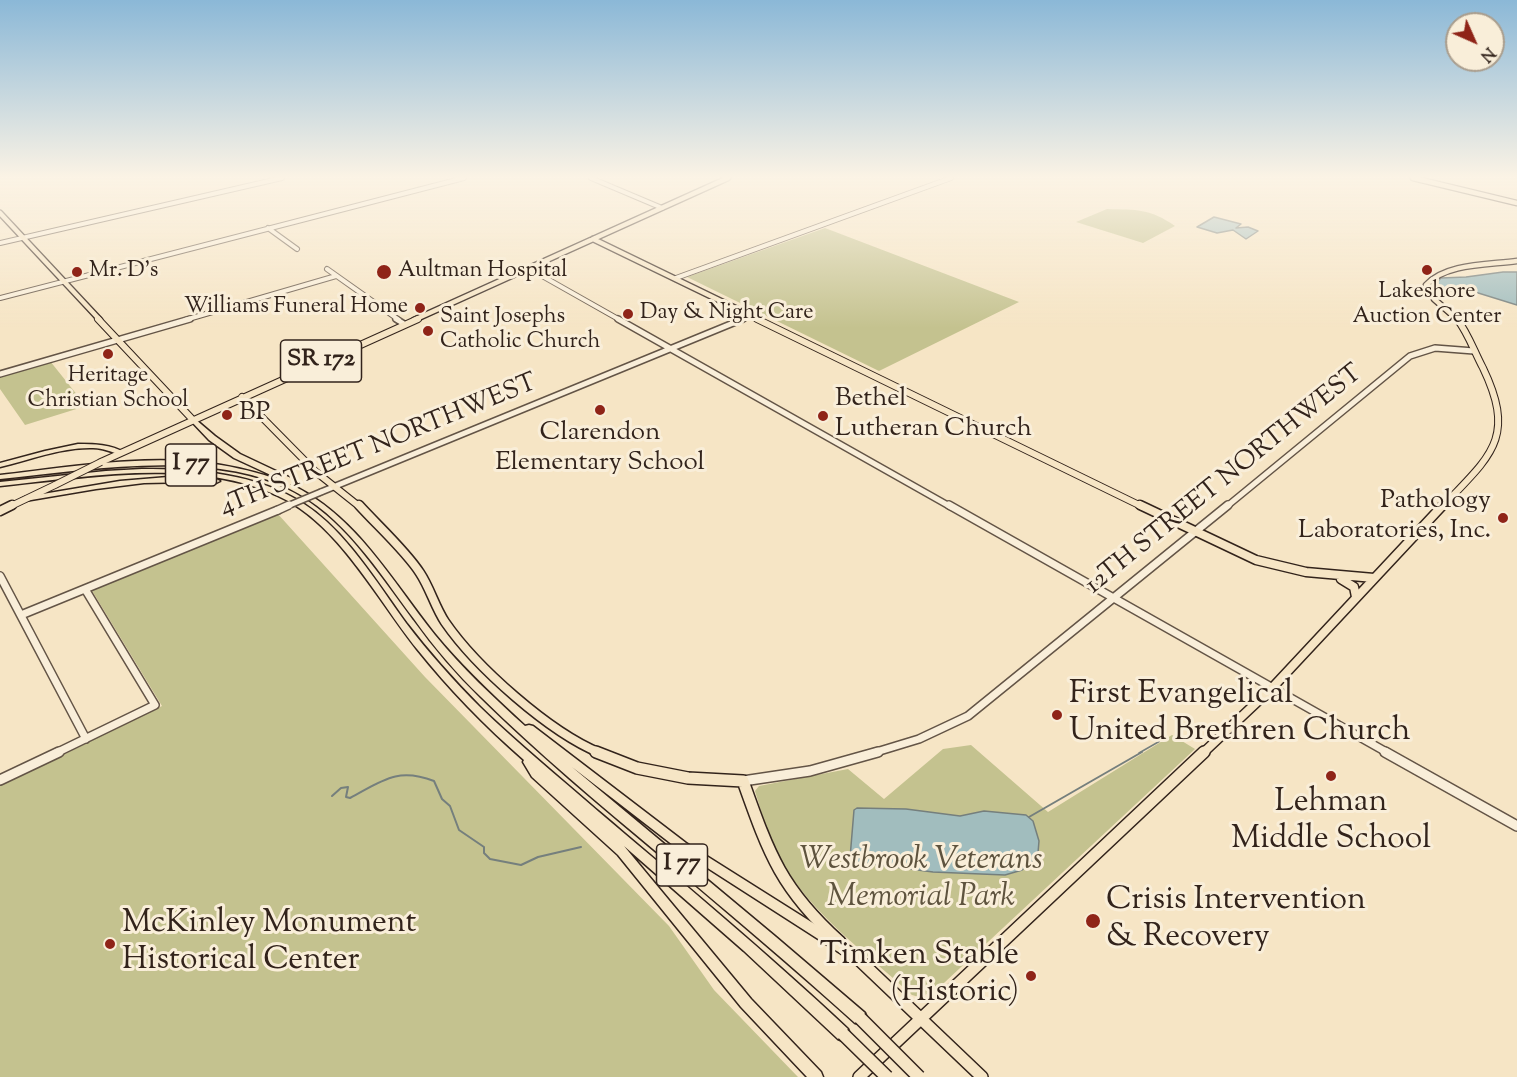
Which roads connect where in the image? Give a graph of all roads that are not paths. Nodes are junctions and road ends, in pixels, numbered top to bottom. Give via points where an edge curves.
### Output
1 (14, 228) edge
2 (65, 228) edge
3 (267, 228) edge
4 (268, 228) edge
5 (616, 228) edge
6 (813, 228) edge
7 (23, 238) junction
8 (594, 238) junction
9 (0, 243) edge
10 (297, 249) dead end
11 (1517, 261) edge
12 (528, 268) junction
13 (327, 269) dead end
14 (336, 276) junction
15 (676, 278) junction
16 (64, 281) junction
17 (0, 298) edge
18 (752, 315) junction
19 (404, 324) junction
20 (117, 339) junction
21 (670, 348) junction
22 (1474, 351) junction
23 (0, 374) edge
24 (242, 397) junction
25 (193, 420) junction
26 (121, 453) junction
27 (0, 465) edge
28 (0, 477) edge
29 (0, 484) edge
30 (335, 486) junction
31 (25, 499) junction
32 (0, 511) edge
33 (324, 524) junction
34 (1196, 532) junction
35 (359, 542) junction
36 (0, 576) edge
37 (1331, 576) junction
38 (1374, 578) junction
39 (86, 589) junction
40 (1356, 597) junction
41 (1115, 599) junction
42 (21, 615) junction
43 (1272, 688) junction
44 (503, 712) junction
45 (86, 739) junction
46 (521, 752) junction
47 (0, 780) edge
48 (743, 781) junction
49 (1517, 826) edge
50 (858, 958) junction
51 (922, 1019) junction
52 (816, 1077) edge
53 (859, 1077) edge
54 (887, 1077) edge
55 (919, 1077) edge
56 (982, 1077) edge

1 - 7 main road
2 - 7 street
3 - 16 street
4 - 10 street
5 - 8 main road, SR 172
6 - 15 street
7 - 9 street
7 - 16 main road
8 - 12 main road, SR 172
8 - 15 main road
11 - 22 main road via 1443,272 1427,282 1428,292 1461,324
12 - 19 main road, SR 172
12 - 21 street
13 - 14 street
14 - 19 street
14 - 20 street
15 - 18 main road
16 - 17 street
16 - 20 main road
18 - 21 street, 4TH STREET NORTHWEST
18 - 34 main road
19 - 24 main road, SR 172
20 - 23 street
20 - 25 main road
21 - 30 street, 4TH STREET NORTHWEST
21 - 41 street
22 - 34 street, 12TH STREET NORTHWEST via 1435,348 1410,356
22 - 38 main road via 1501,409 1502,426 1496,447
24 - 25 main road, SR 172
24 - 30 main road via 316,472
25 - 26 main road, SR 172
25 - 35 highway via 237,456 327,502 356,531
26 - 27 highway via 102,447 74,448
26 - 31 main road, SR 172, bridge
28 - 35 highway, I 77 via 144,465 193,465 239,471 284,484 311,497
29 - 33 highway, I 77 via 135,472 203,474 280,493
30 - 39 street, 4TH STREET NORTHWEST, bridge
30 - 48 main road via 354,500 420,572 448,627 472,655 555,729 622,763 652,772
31 - 32 main road, SR 172
31 - 33 highway via 130,482 201,480 269,494
33 - 46 highway, I 77 via 434,664
34 - 37 main road via 1267,564
34 - 41 street, 12TH STREET NORTHWEST
35 - 44 highway, I 77 via 449,657
36 - 42 street
37 - 38 main road
37 - 40 main road via 1354,587
38 - 40 main road
39 - 42 street, 4TH STREET NORTHWEST
39 - 45 street via 154,701 154,705
40 - 43 main road
41 - 43 street
41 - 48 street, 12TH STREET NORTHWEST via 968,716 919,739 854,759 810,771
42 - 45 street
43 - 49 street
43 - 51 main road
44 - 50 highway via 544,739 681,846
44 - 55 highway, I 77, bridge via 860,1018
45 - 47 street
46 - 52 highway via 536,774 622,852 733,987
46 - 54 highway, I 77, bridge via 785,979
48 - 50 main road via 767,848 784,881 813,917
50 - 51 main road
51 - 53 main road
51 - 56 main road

